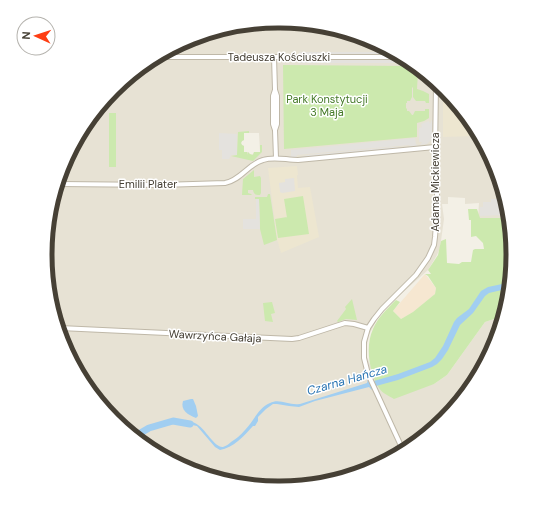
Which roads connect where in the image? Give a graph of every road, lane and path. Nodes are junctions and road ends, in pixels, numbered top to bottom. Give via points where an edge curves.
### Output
1 (168, 57) edge
2 (274, 57) junction
3 (390, 57) edge
4 (436, 91) edge
5 (435, 147) junction
6 (276, 158) junction
7 (64, 184) edge
8 (65, 328) edge
9 (368, 328) junction
10 (401, 446) edge

1 - 2 street, Tadeusza Kościuszki
2 - 3 street, Tadeusza Kościuszki
2 - 6 street via 273,124
4 - 5 street, Adama Mickiewicza
5 - 6 street via 298,160
5 - 9 street, Adama Mickiewicza via 437,212 434,245 416,275 382,309
6 - 7 street, Emilii Plater via 259,161 235,180 225,183
8 - 9 street, Wawrzyńca Gałaja via 292,339 346,324
9 - 10 street via 364,342 368,374

